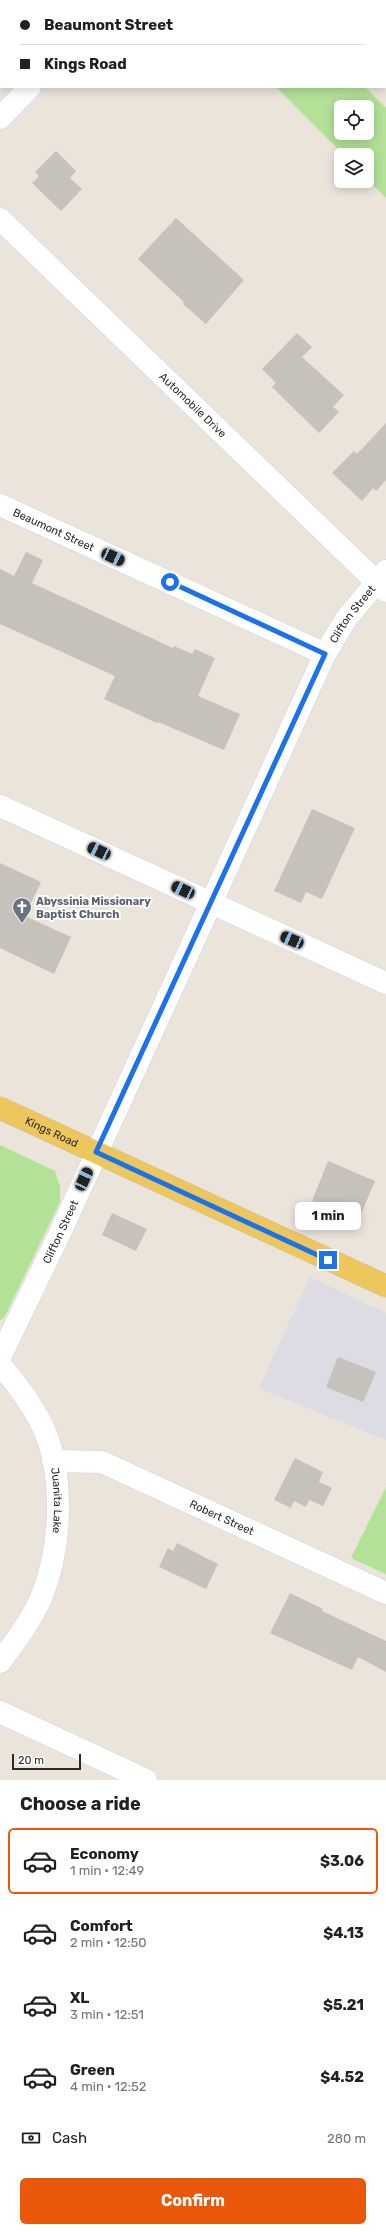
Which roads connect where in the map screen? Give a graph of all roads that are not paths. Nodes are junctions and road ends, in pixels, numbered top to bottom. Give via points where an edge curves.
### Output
1 (29, 88) edge
2 (0, 118) edge
3 (0, 219) edge
4 (0, 505) edge
5 (383, 581) edge
6 (325, 654) junction
7 (0, 806) edge
8 (211, 903) junction
9 (386, 983) edge
10 (0, 1108) edge
11 (96, 1152) junction
12 (386, 1286) edge
13 (0, 1357) edge
14 (0, 1365) edge
15 (53, 1461) junction
16 (386, 1593) edge
17 (0, 1662) edge
18 (0, 1712) edge
19 (146, 1780) edge

1 - 2 street
3 - 5 street, Automobile Drive
4 - 6 street, Beaumont Street
5 - 6 street, Clifton Street via 346,619
6 - 8 street, Clifton Street
7 - 8 street
8 - 9 street
8 - 11 street, Clifton Street
10 - 11 main road, Kings Road
11 - 12 main road, Kings Road
11 - 13 street, Clifton Street
14 - 15 street, Juanita Lake via 15,1382 39,1420
15 - 16 street, Robert Street via 102,1462
15 - 17 street, Juanita Lake via 58,1526 53,1559 41,1598 21,1635
18 - 19 street

